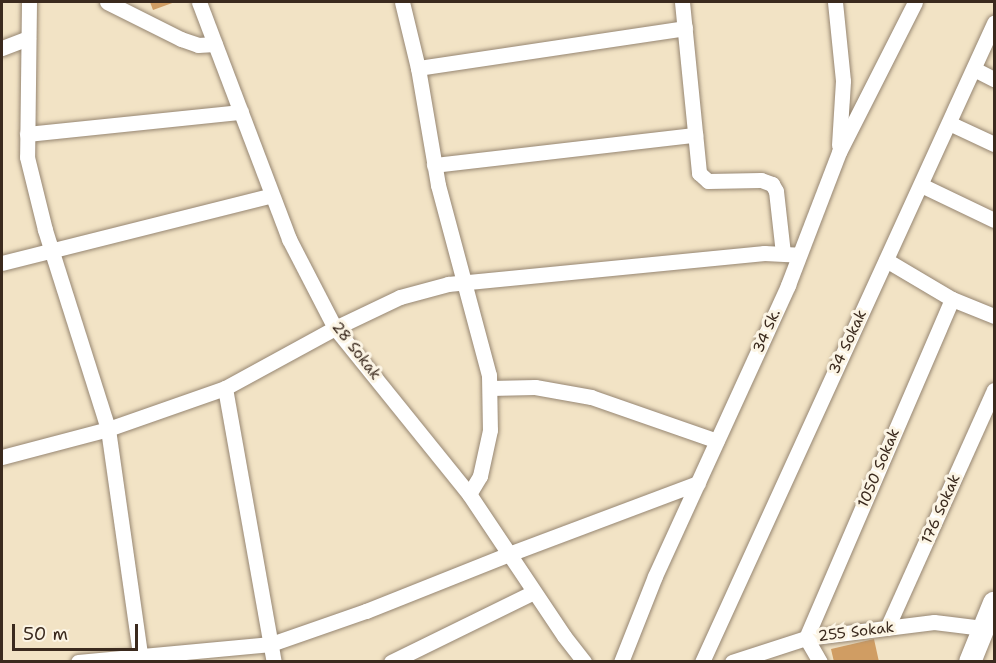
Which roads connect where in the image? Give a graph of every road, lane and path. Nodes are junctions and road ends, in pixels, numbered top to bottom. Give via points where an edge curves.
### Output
1 (29, 2) edge
2 (107, 2) edge
3 (199, 2) edge
4 (402, 2) edge
5 (682, 2) edge
6 (835, 2) edge
7 (915, 2) edge
8 (994, 23) edge
9 (685, 28) junction
10 (28, 38) junction
11 (215, 44) junction
12 (2, 48) edge
13 (418, 68) junction
14 (974, 69) junction
15 (994, 79) edge
16 (241, 112) junction
17 (949, 123) junction
18 (27, 134) junction
19 (695, 135) junction
20 (994, 144) edge
21 (839, 152) junction
22 (434, 165) junction
23 (921, 185) junction
24 (272, 195) junction
25 (994, 220) edge
26 (52, 252) junction
27 (783, 253) junction
28 (799, 255) junction
29 (886, 260) junction
30 (2, 263) edge
31 (464, 281) junction
32 (952, 298) junction
33 (994, 316) edge
34 (335, 328) junction
35 (225, 388) junction
36 (490, 388) junction
37 (994, 390) edge
38 (108, 429) junction
39 (717, 441) junction
40 (2, 457) edge
41 (698, 483) junction
42 (470, 494) junction
43 (509, 554) junction
44 (534, 592) junction
45 (994, 603) edge
46 (887, 628) junction
47 (983, 628) junction
48 (806, 638) junction
49 (271, 644) junction
50 (141, 659) edge
51 (78, 662) edge
52 (274, 662) edge
53 (391, 662) edge
54 (584, 662) edge
55 (621, 662) edge
56 (702, 662) edge
57 (732, 662) edge
58 (820, 662) edge
59 (970, 662) edge

1 - 10 street
2 - 11 street via 182,39 198,45
3 - 11 street, 28 Sokak
4 - 13 street
5 - 9 street
6 - 21 street via 843,81
7 - 21 street, 34 Sk.
8 - 14 street, 34 Sokak
9 - 13 street
9 - 19 street
10 - 12 street
10 - 18 street
11 - 16 street, 28 Sokak
13 - 22 street
14 - 15 street
14 - 17 street, 34 Sokak
16 - 18 street
16 - 24 street, 28 Sokak
17 - 20 street
17 - 23 street, 34 Sokak
18 - 26 street via 27,157
19 - 22 street
19 - 27 street via 699,172 704,180 761,180 772,184
21 - 28 street, 34 Sk.
22 - 31 street
23 - 25 street
23 - 29 street, 34 Sokak
24 - 26 street
24 - 34 street, 28 Sokak via 289,239
26 - 30 street
26 - 38 street
27 - 28 street
27 - 31 street
28 - 39 street, 34 Sk.
29 - 32 street
29 - 56 street, 34 Sokak
31 - 34 street via 400,297
31 - 36 street
32 - 33 street
32 - 48 street, 1050 Sokak
34 - 35 street
34 - 42 street, 28 Sokak
35 - 38 street
35 - 49 street
36 - 39 street via 535,387 591,398
36 - 42 street via 490,430 476,487
37 - 46 street, 176 Sokak
38 - 40 street
38 - 50 street
39 - 41 street, 34 Sk.
41 - 43 street
41 - 55 street, 34 Sk.
42 - 43 street, 28 Sokak
43 - 44 street, 28 Sokak
43 - 49 street
44 - 53 street
44 - 54 street, 28 Sokak
45 - 47 main road
46 - 47 street, 255 Sokak via 934,622
46 - 48 street, 255 Sokak
47 - 59 main road
48 - 57 street, 255 Sokak
48 - 58 street
49 - 50 street
49 - 52 street
50 - 51 street

